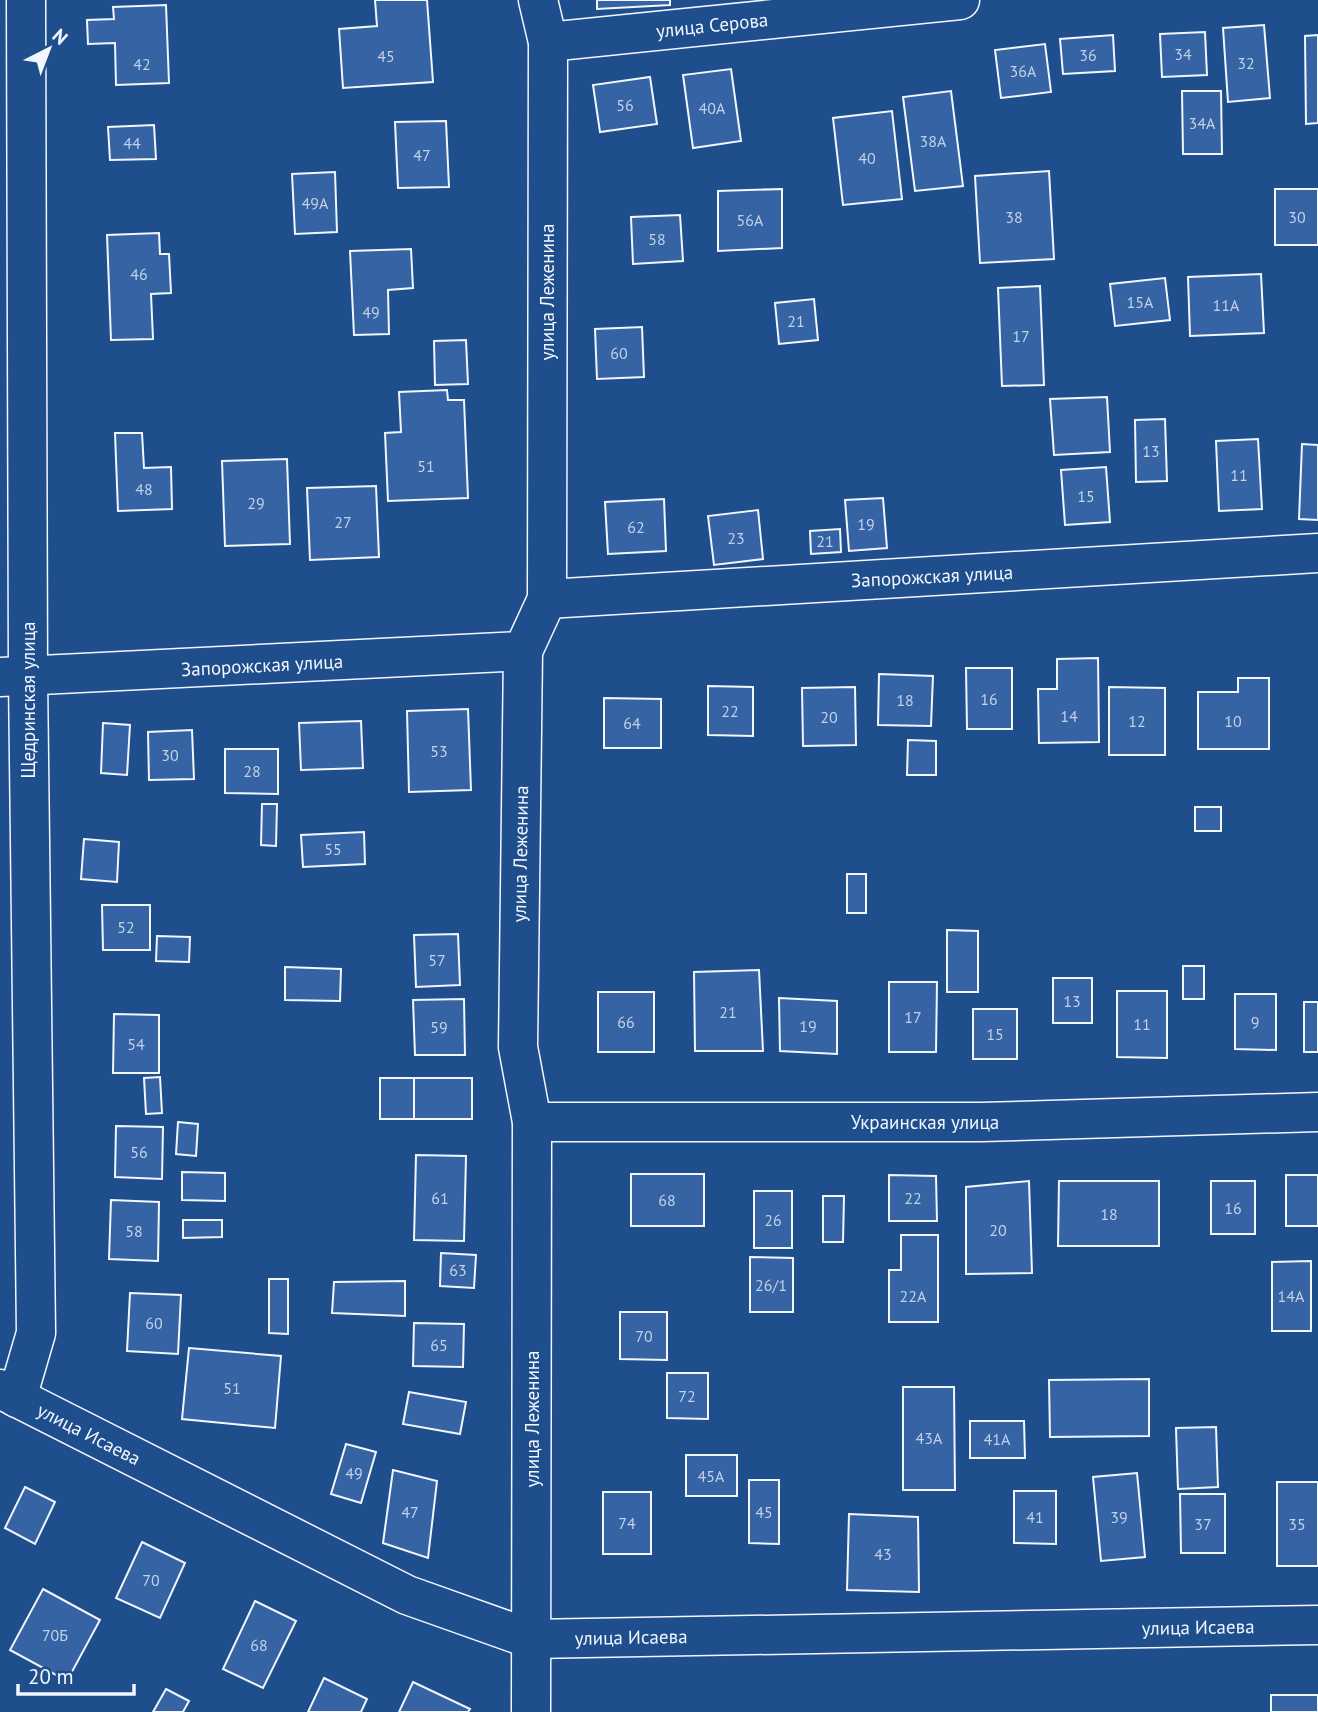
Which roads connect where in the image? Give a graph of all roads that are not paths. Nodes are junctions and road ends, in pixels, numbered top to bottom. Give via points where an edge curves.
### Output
1 (26, 0) edge
2 (538, 0) edge
3 (960, 0) edge
4 (548, 42) junction
5 (1318, 553) edge
6 (547, 599) junction
7 (523, 651) junction
8 (14, 677) edge
9 (1318, 1112) edge
10 (532, 1122) junction
11 (9, 1393) edge
12 (1318, 1625) edge
13 (531, 1639) junction
14 (531, 1712) edge

1 - 8 street, Щедринская улица
2 - 4 street, улица Леженина
3 - 4 street, улица Серова
4 - 6 street, улица Леженина
5 - 6 street, Запорожская улица
6 - 7 street, улица Леженина
7 - 8 street, Запорожская улица
7 - 10 street, улица Леженина via 518,1046
8 - 11 street, Щедринская улица via 36,1333
9 - 10 street, Украинская улица via 981,1122
10 - 13 street, улица Леженина
11 - 13 street, улица Исаева via 407,1595
12 - 13 street, улица Исаева
13 - 14 street, улица Леженина

